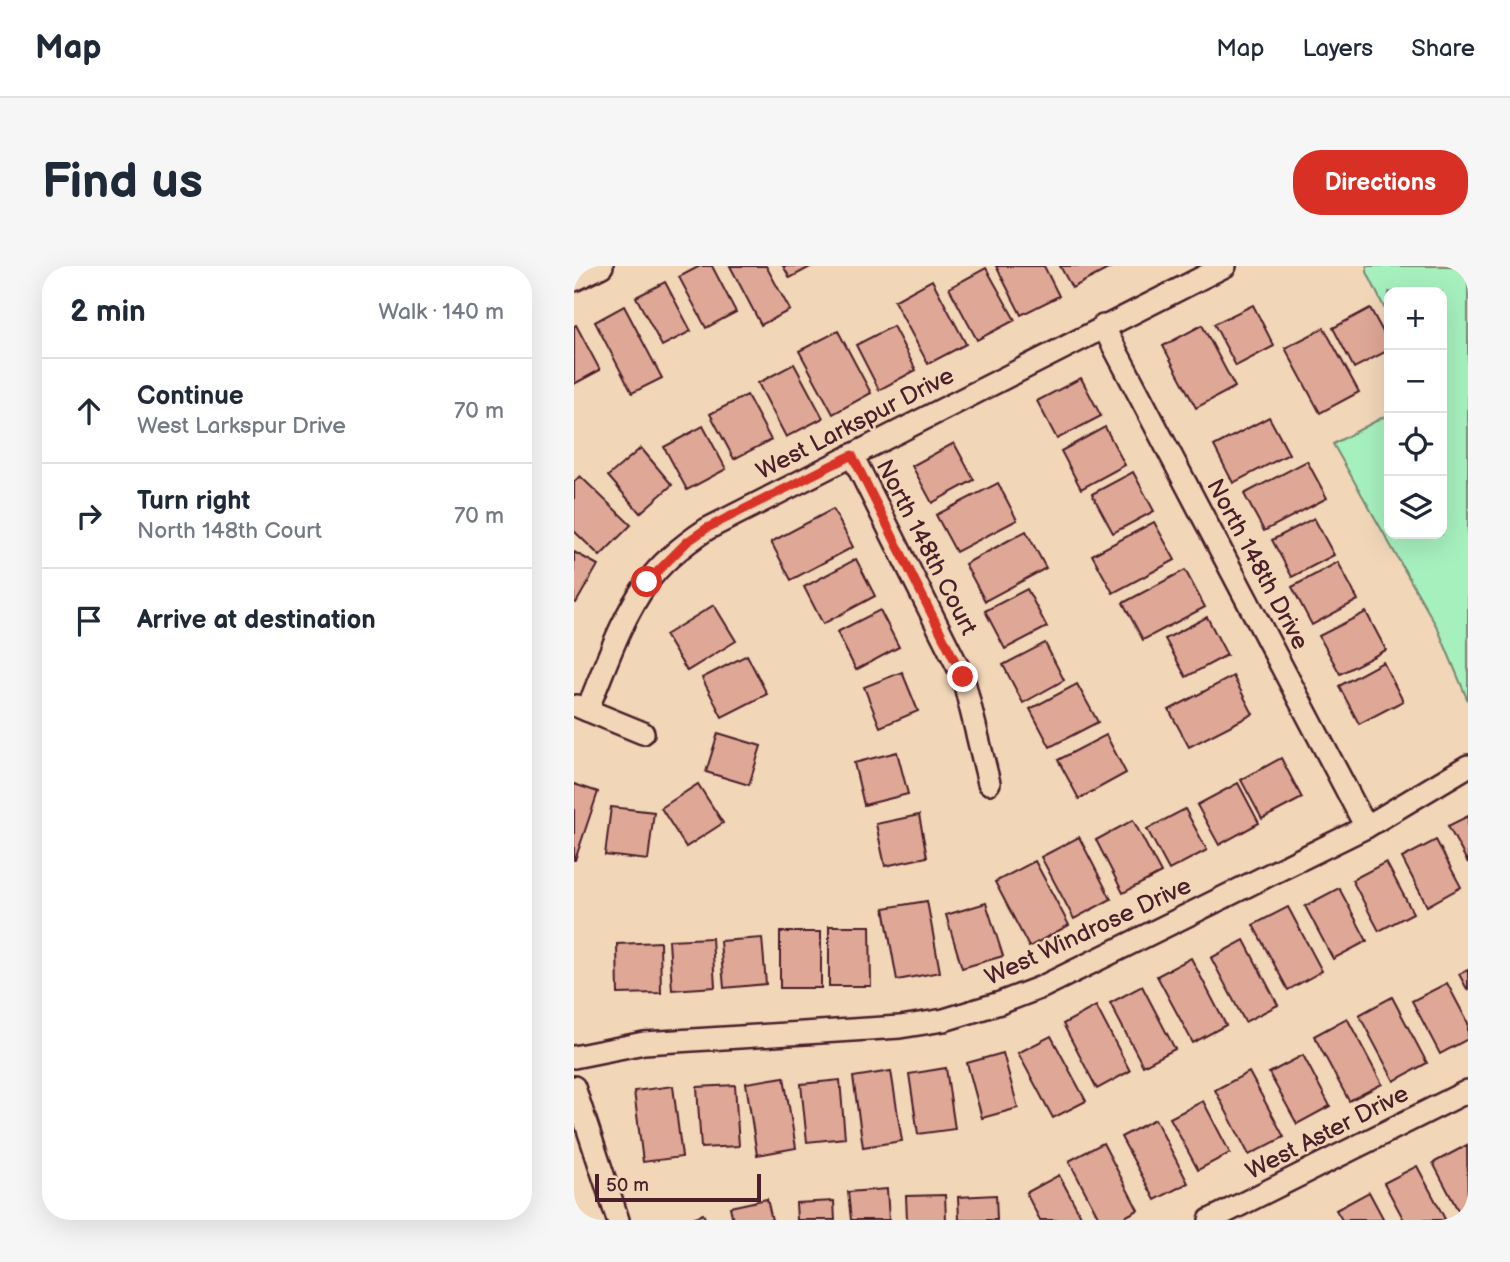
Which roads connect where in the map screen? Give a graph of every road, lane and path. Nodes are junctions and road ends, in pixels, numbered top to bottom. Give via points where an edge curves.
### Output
1 (602, 266) edge
2 (1225, 266) edge
3 (574, 281) edge
4 (1103, 326) junction
5 (852, 455) junction
6 (581, 708) edge
7 (643, 733) dead end
8 (1468, 766) edge
9 (989, 783) dead end
10 (1366, 827) junction
11 (574, 1057) edge
12 (574, 1087) edge
13 (1468, 1091) edge
14 (618, 1220) edge
15 (1210, 1220) edge

1 - 3 street
2 - 4 street, West Larkspur Drive
4 - 5 street, West Larkspur Drive
4 - 10 street, North 148th Drive
5 - 6 street, West Larkspur Drive via 707,528 672,556 647,582
5 - 9 street, North 148th Court via 963,677
6 - 7 street, West Larkspur Drive
8 - 10 street, West Windrose Drive
10 - 11 street, West Windrose Drive via 1042,987 1000,1003 900,1027 644,1043
12 - 14 street
13 - 15 street, West Aster Drive

